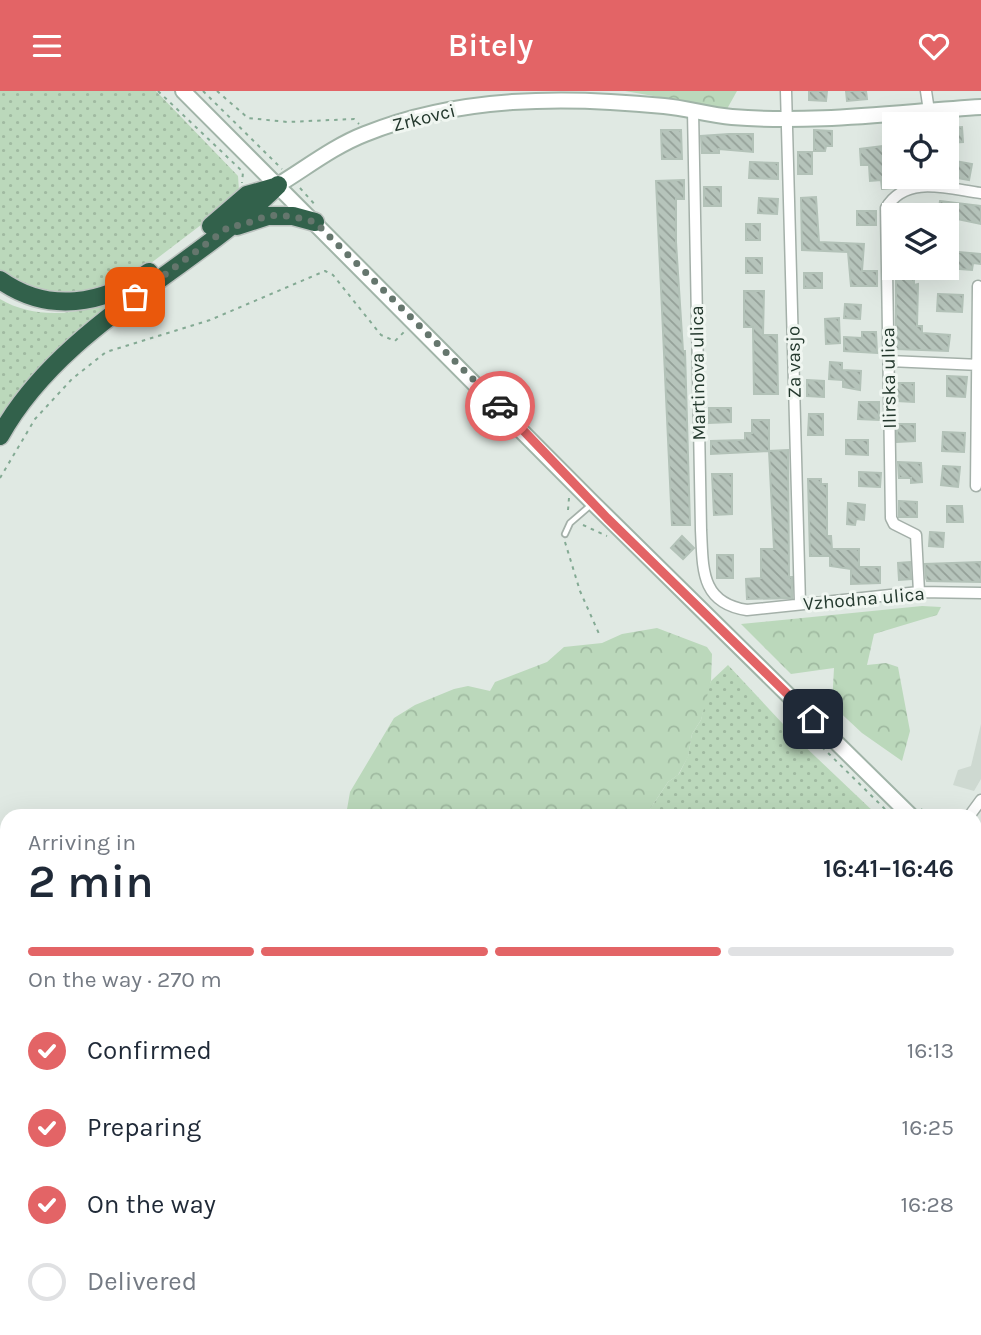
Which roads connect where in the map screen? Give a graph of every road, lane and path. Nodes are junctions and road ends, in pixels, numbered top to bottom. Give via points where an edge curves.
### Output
1 (158, 91) edge
2 (183, 91) edge
3 (202, 91) edge
4 (216, 91) edge
5 (786, 91) edge
6 (926, 91) edge
7 (981, 107) edge
8 (693, 111) junction
9 (928, 112) edge
10 (955, 112) edge
11 (882, 118) edge
12 (787, 119) junction
13 (365, 133) junction
14 (272, 159) dead end
15 (278, 185) junction
16 (959, 188) edge
17 (910, 189) edge
18 (241, 190) dead end
19 (981, 193) edge
20 (315, 222) junction
21 (230, 226) junction
22 (0, 280) edge
23 (978, 286) dead end
24 (415, 321) junction
25 (889, 361) junction
26 (979, 365) edge
27 (503, 409) junction
28 (481, 429) dead end
29 (0, 436) edge
30 (0, 478) edge
31 (976, 486) dead end
32 (593, 503) junction
33 (565, 534) joint
34 (919, 592) junction
35 (981, 593) edge
36 (800, 604) junction
37 (747, 610) joint
38 (600, 636) dead end
39 (904, 809) edge

1 - 18 path via 243,172
2 - 15 street
3 - 14 path
4 - 13 path via 248,118 287,122 354,119
5 - 12 street, Za vasjo
6 - 9 street
7 - 10 street, Zrkovci
8 - 12 street, Zrkovci
8 - 13 street, Zrkovci via 529,101 465,108
8 - 37 street, Martinova ulica via 703,567 716,597 730,607
11 - 12 street, Zrkovci
12 - 36 street, Za vasjo
13 - 15 street, Zrkovci
15 - 20 street
15 - 21 highway
15 - 22 highway via 247,195 154,269 110,295 65,303 25,293
16 - 19 street
17 - 25 street, Ilirska ulica via 886,208
20 - 21 highway via 268,216 245,226
20 - 24 street
21 - 29 highway via 135,297 60,362
23 - 26 street
24 - 27 street
24 - 30 path via 394,341 389,340 325,271 211,320 106,352 72,379 35,419
25 - 26 street
25 - 34 street, Ilirska ulica via 891,518 916,535
26 - 31 street
27 - 28 lane
27 - 32 street
32 - 33 lane via 570,523
32 - 39 street
33 - 38 path via 573,572
34 - 35 street, Vzhodna ulica
34 - 36 street, Vzhodna ulica
36 - 37 street, Vzhodna ulica

